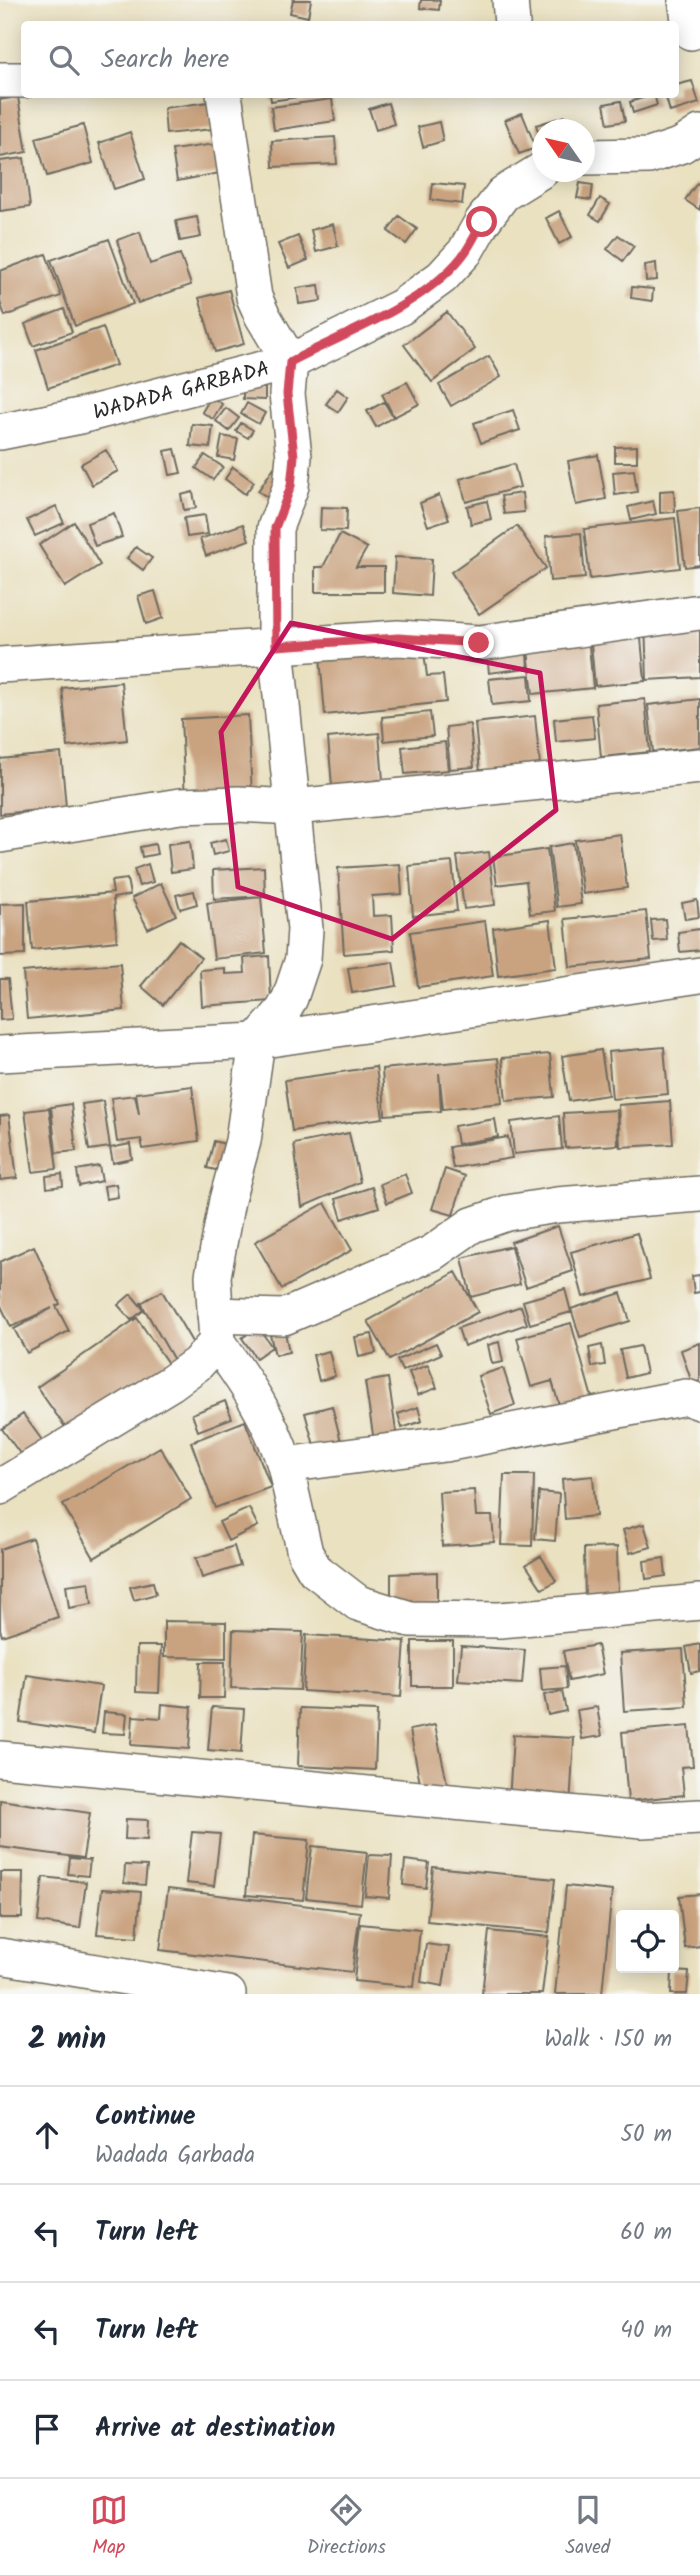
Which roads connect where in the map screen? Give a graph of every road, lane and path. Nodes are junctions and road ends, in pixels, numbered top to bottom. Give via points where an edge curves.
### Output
1 (510, 0) edge
2 (512, 21) edge
3 (0, 80) edge
4 (21, 80) edge
5 (225, 98) edge
6 (700, 133) edge
7 (595, 157) edge
8 (532, 176) edge
9 (290, 362) junction
10 (0, 432) edge
11 (700, 611) edge
12 (276, 646) junction
13 (0, 665) edge
14 (700, 766) edge
15 (294, 807) junction
16 (0, 835) edge
17 (700, 975) edge
18 (257, 1041) junction
19 (0, 1054) edge
20 (700, 1194) edge
21 (216, 1329) junction
22 (700, 1402) edge
23 (285, 1465) junction
24 (0, 1487) edge
25 (700, 1602) edge
26 (0, 1759) edge
27 (700, 1816) edge
28 (0, 1956) edge
29 (228, 1994) edge

1 - 2 street
3 - 4 street
5 - 9 street via 254,297
6 - 7 street via 682,145 649,156
8 - 9 street, WADADA GARBADA via 503,194 466,251 442,277 401,307
9 - 10 street, WADADA GARBADA
9 - 12 street via 287,394 294,456 291,486 275,528
11 - 12 street via 479,643 398,638
12 - 13 street
12 - 15 street
14 - 15 street
15 - 16 street via 180,806
15 - 18 street via 305,929 303,959 282,1011
17 - 18 street
18 - 19 street
18 - 21 street via 243,1140 226,1200 213,1276
20 - 21 street via 507,1213 472,1225 432,1252 284,1317
21 - 23 street via 276,1436
21 - 24 street via 197,1364
22 - 23 street via 686,1397 445,1444
23 - 25 street via 305,1553 315,1570 358,1603 410,1619 500,1620
26 - 27 street via 642,1820
28 - 29 street

